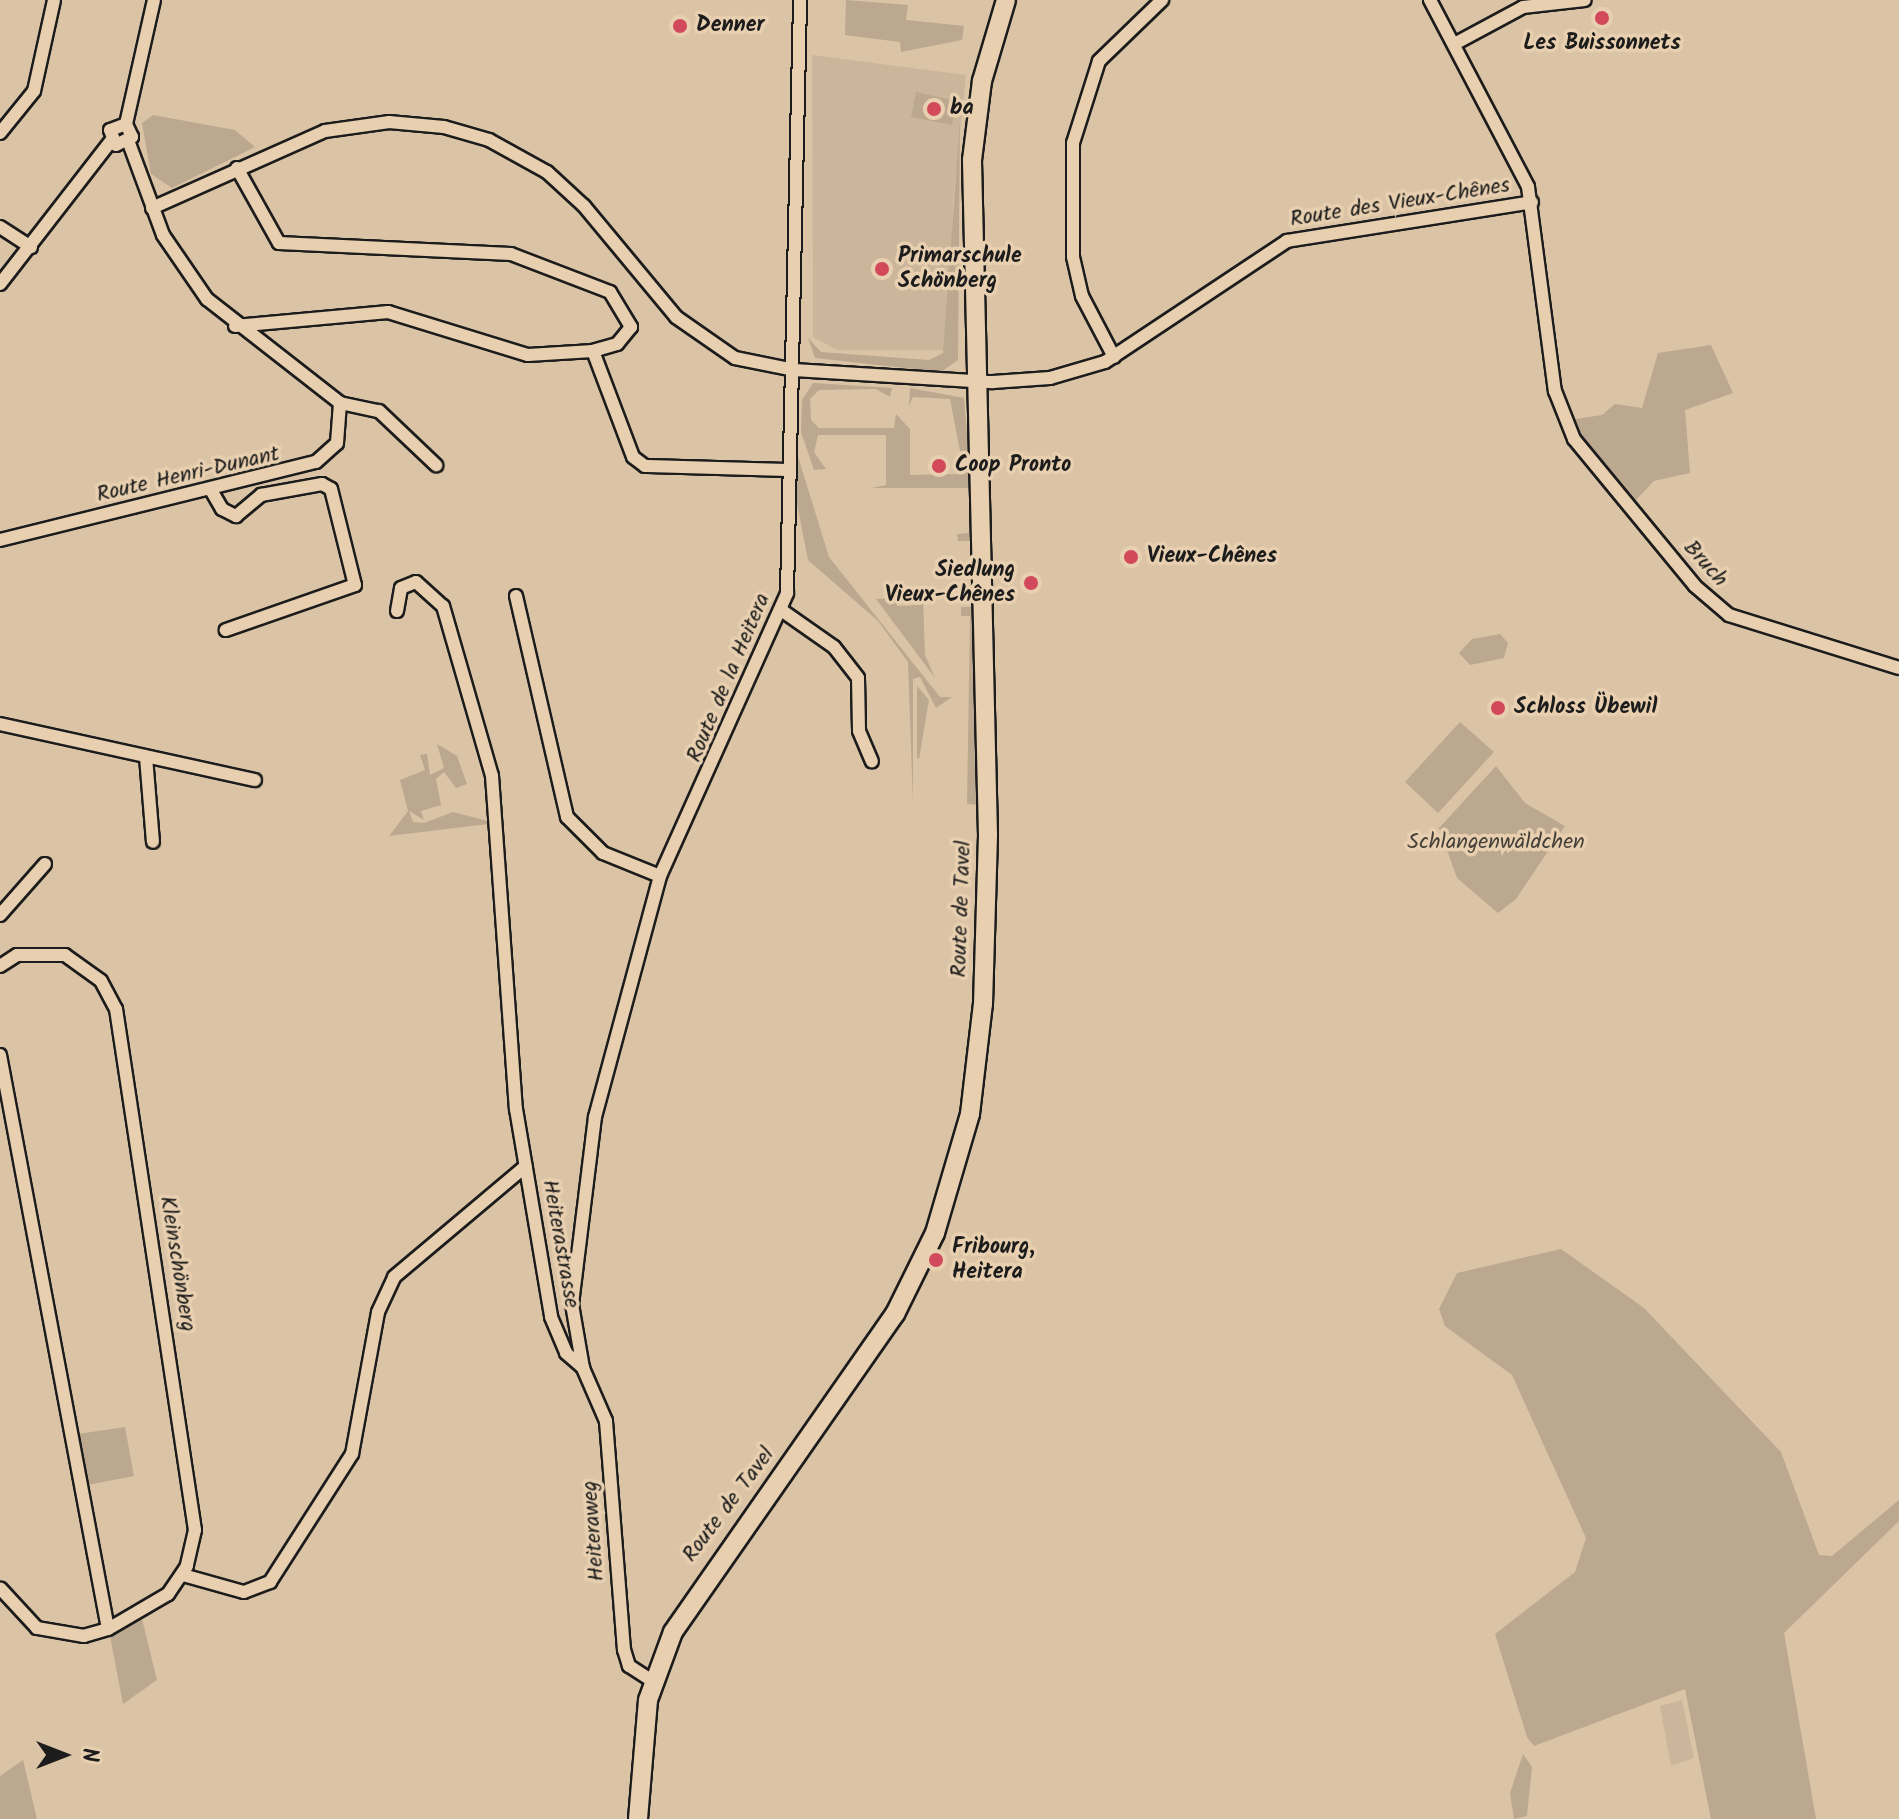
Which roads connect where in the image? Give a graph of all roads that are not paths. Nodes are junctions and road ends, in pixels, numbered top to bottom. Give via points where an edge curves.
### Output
1 (54, 0) edge
2 (154, 0) edge
3 (800, 0) edge
4 (1006, 0) edge
5 (1162, 0) edge
6 (1430, 0) edge
7 (1585, 0) edge
8 (1458, 42) junction
9 (126, 124) junction
10 (0, 133) edge
11 (111, 141) junction
12 (129, 143) junction
13 (237, 168) junction
14 (1532, 202) junction
15 (152, 208) junction
16 (0, 227) edge
17 (31, 247) junction
18 (0, 284) edge
19 (235, 326) junction
20 (593, 351) junction
21 (1114, 357) junction
22 (794, 370) junction
23 (977, 382) junction
24 (340, 403) junction
25 (436, 465) dead end
26 (790, 470) junction
27 (211, 490) junction
28 (0, 540) edge
29 (516, 596) dead end
30 (397, 611) dead end
31 (784, 612) junction
32 (226, 630) dead end
33 (1899, 668) edge
34 (0, 724) edge
35 (146, 757) junction
36 (872, 761) dead end
37 (255, 780) dead end
38 (153, 842) dead end
39 (45, 864) dead end
40 (660, 876) junction
41 (0, 915) edge
42 (0, 966) edge
43 (0, 1055) edge
44 (526, 1166) junction
45 (583, 1368) junction
46 (183, 1575) junction
47 (0, 1588) edge
48 (108, 1629) junction
49 (654, 1682) junction
50 (638, 1819) edge

1 - 10 street via 34,91
2 - 9 street
3 - 22 street, Route de la Heitera
4 - 23 main road, Route de Tavel via 974,129
5 - 21 street via 1099,61 1073,143 1073,257 1082,296
6 - 8 street, Bruch
7 - 8 street via 1523,7
8 - 14 street, Bruch
9 - 11 street via 112,127
9 - 12 street
11 - 12 street
11 - 17 street
12 - 15 street
13 - 15 street, Route des Vieux-Chênes
13 - 20 street via 279,243 511,254 610,292 631,327 617,344
13 - 22 street, Route des Vieux-Chênes via 302,139 369,123 426,124 489,140 573,194 696,334 735,358
14 - 21 street, Route des Vieux-Chênes via 1287,241
14 - 33 street, Bruch via 1555,391 1574,439 1712,603 1771,633
15 - 19 street via 183,270
16 - 17 street
17 - 18 street
19 - 20 street via 388,312 528,355
19 - 24 street
20 - 26 street via 633,457 645,466
21 - 23 street, Route des Vieux-Chênes via 1050,378
22 - 23 street, Route des Vieux-Chênes
22 - 26 street, Route de la Heitera
23 - 49 main road, Route de Tavel via 988,896 979,1044 963,1143 935,1233 895,1314 700,1583
24 - 25 street via 379,411
24 - 27 street, Route Henri-Dunant via 340,434 328,455 290,472
26 - 31 street, Route de la Heitera
27 - 28 street, Route Henri-Dunant
27 - 32 street via 222,509 236,516 261,495 322,484 331,489 355,585
29 - 40 street via 567,817 603,853
30 - 44 street, Heiterastrasse via 393,600 416,582 443,606 498,814 506,1020
31 - 36 street via 834,647 858,678 859,731
31 - 40 street, Route de la Heitera
34 - 35 street
35 - 37 street
35 - 38 street
39 - 41 street
40 - 45 street, Heiterastrasse via 595,1117 577,1221 572,1304
42 - 46 street, Kleinschönberg via 17,955 65,955 101,981 116,1009 195,1530
43 - 48 street
44 - 45 street, Heiterastrasse via 551,1317 566,1353
44 - 46 street via 394,1277 378,1312 352,1454 270,1582 244,1592
45 - 49 street, Heiteraweg via 606,1421 624,1650 634,1671
46 - 48 street via 168,1594
47 - 48 street via 37,1628 84,1636
49 - 50 main road, Route de Tavel via 642,1733

